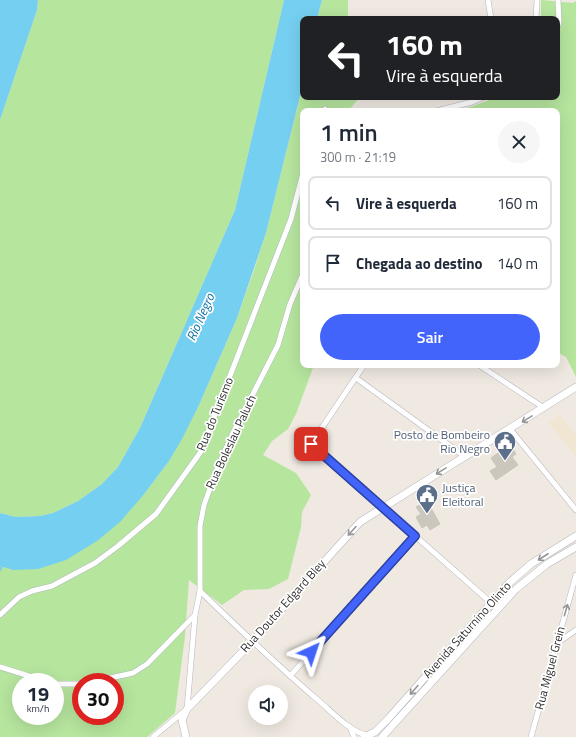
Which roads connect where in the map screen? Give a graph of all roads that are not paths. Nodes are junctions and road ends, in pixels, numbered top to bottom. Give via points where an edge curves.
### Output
1 (488, 0) edge
2 (536, 0) edge
3 (558, 0) edge
4 (491, 16) edge
5 (536, 16) edge
6 (559, 16) edge
7 (477, 100) edge
8 (448, 108) edge
9 (300, 184) edge
10 (300, 281) edge
11 (362, 368) edge
12 (484, 368) edge
13 (356, 378) junction
14 (576, 388) edge
15 (544, 408) junction
16 (510, 429) junction
17 (464, 456) junction
18 (382, 507) junction
19 (576, 510) edge
20 (415, 536) junction
21 (576, 536) edge
22 (576, 547) edge
23 (576, 575) edge
24 (200, 591) junction
25 (490, 602) junction
26 (497, 608) junction
27 (0, 615) edge
28 (194, 615) junction
29 (576, 630) edge
30 (252, 642) junction
31 (556, 644) junction
32 (0, 667) edge
33 (19, 673) edge
34 (124, 675) edge
35 (290, 676) junction
36 (187, 708) junction
37 (350, 727) junction
38 (369, 736) edge
39 (152, 737) edge
40 (186, 737) edge
41 (354, 737) edge
42 (382, 737) edge
43 (531, 737) edge

1 - 4 street
2 - 5 street
3 - 6 street
7 - 8 street
9 - 27 street, Rua do Turismo via 291,219 200,453 164,505 147,522 95,562 52,586 32,590 19,597
10 - 24 street, Rua Boleslau Paluch via 278,345 232,435 209,488 200,526
11 - 13 street
12 - 15 street
13 - 17 street
13 - 18 street via 311,444
14 - 15 main road, Rua Doutor Edgard Bley
15 -> 16 main road, Rua Doutor Edgard Bley
16 - 17 main road, Rua Doutor Edgard Bley
16 - 19 street
17 -> 18 main road, Rua Doutor Edgard Bley
18 - 20 street
18 -> 30 main road, Rua Doutor Edgard Bley via 360,522
20 - 25 street
20 - 35 street
21 -> 25 main road, Avenida Saturnino Olinto via 518,574
22 - 26 main road, Avenida Saturnino Olinto via 534,573
31 -> 23 street, Rua Miguel Grein
24 - 28 street, Rua Boleslau Paluch
24 - 30 street
25 - 26 street
25 -> 38 main road, Avenida Saturnino Olinto via 388,719
26 - 42 main road, Avenida Saturnino Olinto
28 - 34 street via 147,664 133,673
28 - 36 street, Rua Boleslau Paluch
29 - 31 street
30 - 35 street
30 - 36 main road, Rua Doutor Edgard Bley
31 - 43 street, Rua Miguel Grein
32 - 33 street
35 - 37 street
36 - 39 street
36 - 40 main road, Rua Boleslau Paluch via 182,720
37 - 38 street
37 - 41 street

